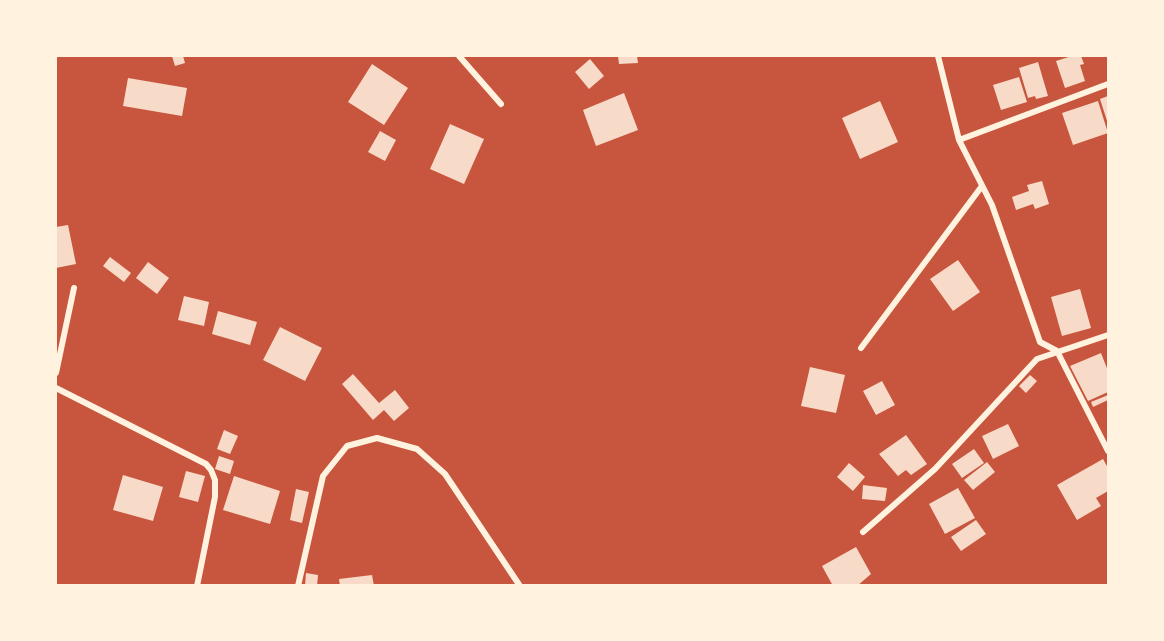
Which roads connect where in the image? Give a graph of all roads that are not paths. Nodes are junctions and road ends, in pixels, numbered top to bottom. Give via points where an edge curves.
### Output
1 (459, 56) edge
2 (938, 56) edge
3 (1108, 84) edge
4 (501, 104) dead end
5 (960, 140) junction
6 (982, 186) junction
7 (74, 288) dead end
8 (1108, 335) edge
9 (861, 348) dead end
10 (1057, 351) junction
11 (56, 373) edge
12 (56, 388) edge
13 (1108, 451) edge
14 (863, 532) dead end
15 (197, 585) edge
16 (298, 585) edge
17 (520, 585) edge

1 - 4 street
2 - 5 street
3 - 5 street
5 - 6 street
6 - 9 street
6 - 10 street via 1040,342
7 - 11 street
8 - 10 street
10 - 13 street
10 - 14 street via 1037,359 935,469
12 - 15 street via 211,470 215,497
16 - 17 street via 323,476 347,446 377,438 417,449 444,474

